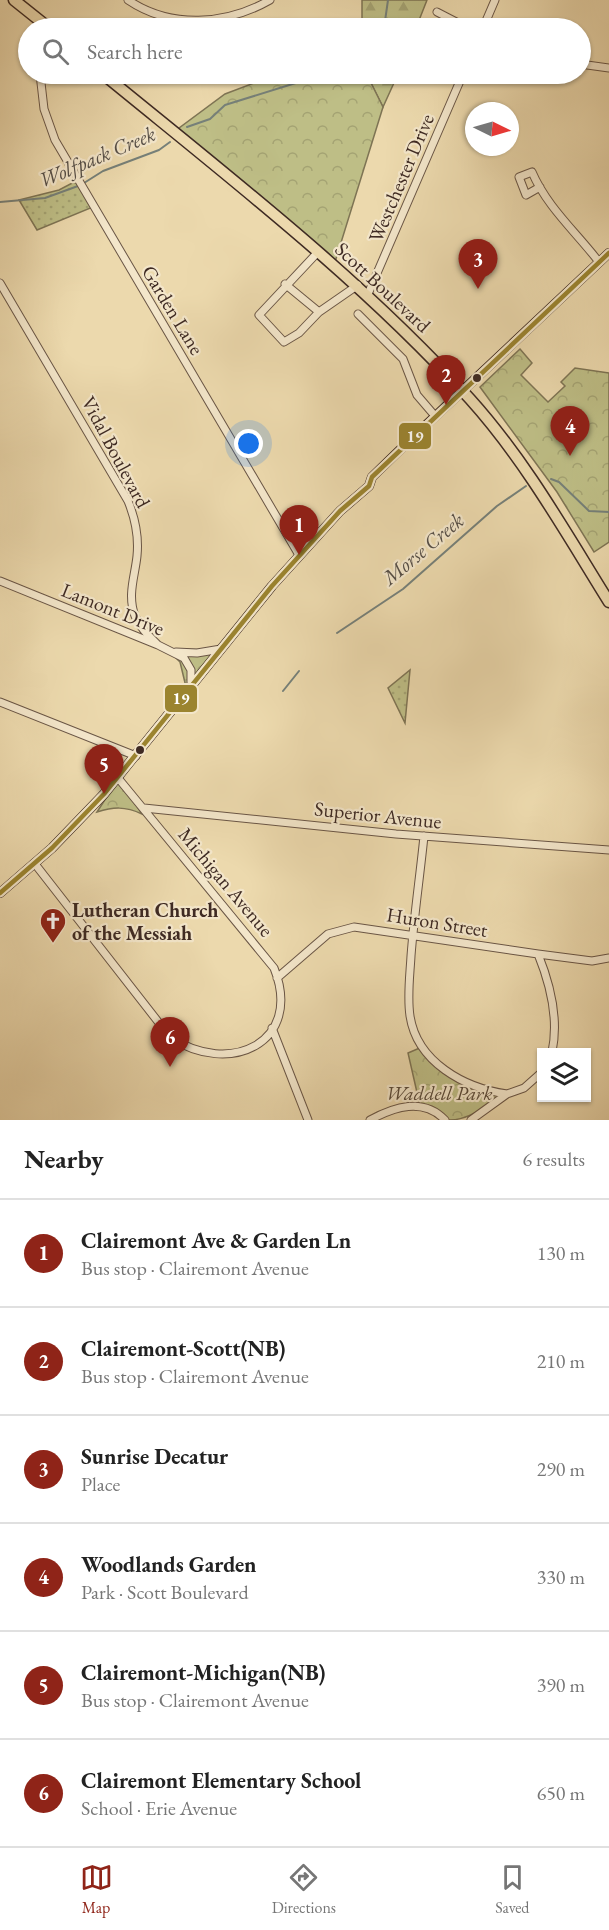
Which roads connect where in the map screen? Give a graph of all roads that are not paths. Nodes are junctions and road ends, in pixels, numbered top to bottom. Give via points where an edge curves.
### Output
1 (128, 0) edge
2 (270, 0) edge
3 (495, 0) edge
4 (18, 1) edge
5 (437, 12) dead end
6 (38, 18) edge
7 (182, 18) edge
8 (224, 18) edge
9 (449, 18) edge
10 (487, 18) edge
11 (591, 66) edge
12 (609, 68) edge
13 (41, 84) edge
14 (116, 84) edge
15 (459, 84) edge
16 (540, 187) dead end
17 (318, 252) junction
18 (609, 253) edge
19 (599, 262) junction
20 (0, 283) edge
21 (285, 284) junction
22 (358, 285) junction
23 (368, 294) junction
24 (319, 312) junction
25 (358, 314) dead end
26 (462, 391) junction
27 (435, 416) junction
28 (299, 555) junction
29 (0, 581) edge
30 (609, 602) edge
31 (158, 645) junction
32 (167, 649) junction
33 (221, 649) junction
34 (191, 686) junction
35 (0, 703) edge
36 (135, 756) junction
37 (118, 778) junction
38 (144, 807) junction
39 (424, 836) junction
40 (609, 850) edge
41 (35, 864) junction
42 (0, 893) edge
43 (413, 934) junction
44 (538, 954) junction
45 (609, 957) edge
46 (278, 978) junction
47 (272, 1028) junction
48 (553, 1048) edge
49 (537, 1076) edge
50 (507, 1094) junction
51 (308, 1120) edge
52 (370, 1120) edge
53 (445, 1120) edge
54 (471, 1120) edge

1 - 7 street via 159,15
2 - 8 street
3 - 10 street
4 - 6 highway
5 - 9 street
11 - 12 street
13 - 28 street, Garden Lane via 48,125 80,185
14 - 17 highway, Scott Boulevard
15 - 23 street, Westchester Drive
16 - 19 street
17 - 21 street
17 - 22 highway, Scott Boulevard
18 - 19 main road
19 - 26 main road
20 - 31 street, Vidal Boulevard via 128,501 138,544 132,606 138,622
21 - 24 street
21 - 24 street via 259,315 284,342
22 - 23 highway, Scott Boulevard
22 - 24 street
23 - 26 highway, Scott Boulevard
25 - 27 street via 403,359 417,395
26 - 27 main road
26 - 30 highway, Scott Boulevard via 518,461
27 - 28 main road
28 - 33 main road
29 - 31 street, Lamont Drive
31 - 32 street, Lamont Drive
32 - 33 street via 190,653
32 - 34 street, Lamont Drive via 189,663
33 - 34 main road
34 - 36 main road
35 - 36 street
36 - 37 main road
37 - 38 street, Michigan Avenue
37 - 41 main road
38 - 39 street, Superior Avenue
38 - 46 street, Michigan Avenue via 269,961
39 - 40 street, Superior Avenue
39 - 43 street
41 - 42 main road
41 - 47 street via 170,1037 195,1051 222,1055 242,1052 263,1042
43 - 44 street, Huron Street
43 - 46 street, Huron Street via 354,927 336,930
43 - 50 street via 410,1016 416,1036 431,1060 453,1075
44 - 45 street, Huron Street via 592,961
44 - 48 street via 554,1011
46 - 47 street, Michigan Avenue via 279,1008
47 - 51 street
49 - 50 street via 524,1088
50 - 54 street
52 - 53 street via 392,1109 413,1105 427,1108

